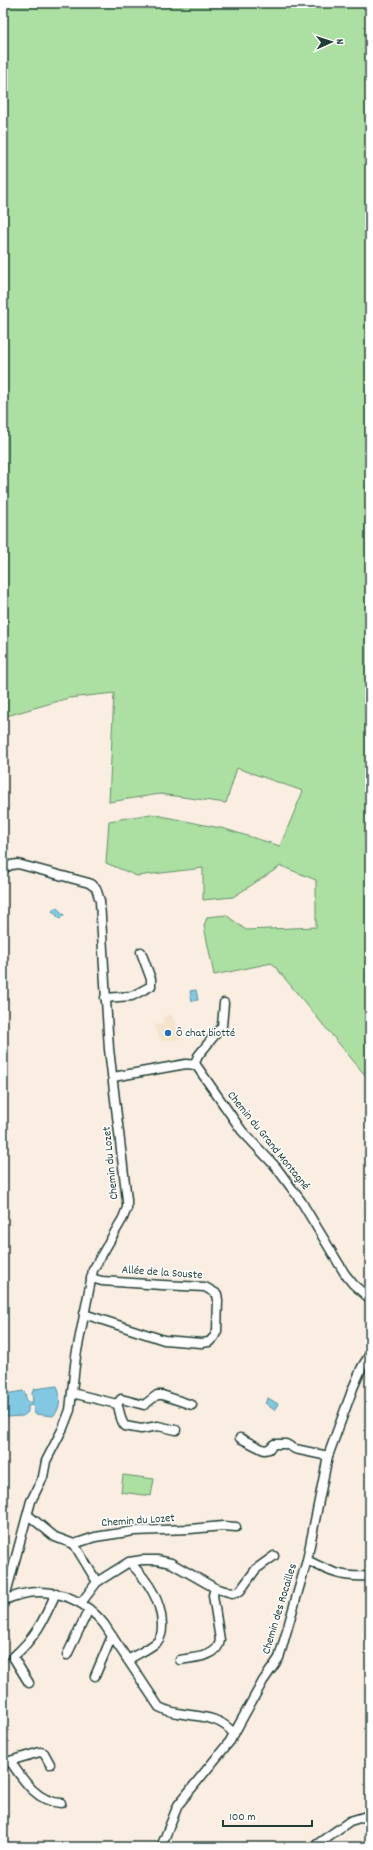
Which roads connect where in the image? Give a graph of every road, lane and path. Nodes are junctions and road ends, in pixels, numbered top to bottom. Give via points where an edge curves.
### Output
1 (3, 869) edge
2 (141, 952) dead end
3 (105, 998) junction
4 (224, 1003) dead end
5 (194, 1065) junction
6 (113, 1077) junction
7 (91, 1278) junction
8 (370, 1298) edge
9 (84, 1314) junction
10 (370, 1354) edge
11 (72, 1392) junction
12 (117, 1404) junction
13 (192, 1405) dead end
14 (176, 1430) dead end
15 (240, 1438) dead end
16 (328, 1456) junction
17 (28, 1515) junction
18 (236, 1526) dead end
19 (74, 1544) junction
20 (274, 1556) dead end
21 (307, 1560) junction
22 (129, 1562) junction
23 (370, 1576) edge
24 (97, 1582) junction
25 (215, 1588) junction
26 (56, 1593) junction
27 (4, 1601) edge
28 (81, 1603) junction
29 (89, 1609) junction
30 (112, 1636) junction
31 (67, 1655) dead end
32 (128, 1660) junction
33 (180, 1660) dead end
34 (95, 1676) dead end
35 (29, 1683) dead end
36 (234, 1734) junction
37 (7, 1762) edge
38 (50, 1764) dead end
39 (61, 1803) dead end
40 (368, 1815) edge
41 (370, 1824) edge
42 (161, 1847) edge
43 (313, 1847) edge

1 - 3 street, Chemin du Lozet via 18,864 76,879 96,888 100,901
2 - 3 street via 151,986 132,996
3 - 6 street, Chemin du Lozet
4 - 5 street via 222,1026
5 - 6 street via 186,1064
5 - 8 street, Chemin du Grand Montagné via 200,1069 242,1131 289,1184 345,1274
6 - 7 street, Chemin du Lozet via 127,1208 96,1262
7 - 9 street, Chemin du Lozet
7 - 9 street, Allée de la Souste via 162,1286 205,1287 217,1294 217,1331 209,1342 164,1340
9 - 11 street, Chemin du Lozet
10 - 16 street, Chemin des Rocailles via 353,1388
11 - 12 street
11 - 17 street, Chemin du Lozet via 70,1410 46,1461 43,1478 31,1501
12 - 13 street via 121,1399 144,1405 157,1395 162,1395
12 - 14 street via 120,1408 120,1420 125,1426 141,1429 158,1426
15 - 16 street via 264,1450 274,1444 286,1444 295,1449
16 - 21 street, Chemin des Rocailles
17 - 19 street via 55,1537
17 - 27 street, Chemin du Lozet
18 - 19 street, Chemin du Lozet via 128,1532 94,1537
19 - 24 street
20 - 25 street via 256,1569 240,1591 230,1593
21 - 23 street via 334,1574
21 - 36 street, Chemin des Rocailles via 279,1658 263,1681
22 - 24 street
22 - 25 street via 171,1562
22 - 32 street via 147,1582 157,1600 162,1618 162,1634 157,1642
24 - 28 street
25 - 33 street via 213,1595 219,1646 209,1654
26 - 27 street via 35,1592
26 - 28 street via 69,1596
26 - 35 street via 40,1627 29,1643 13,1657
28 - 29 street
29 - 30 street
29 - 31 street
30 - 32 street
30 - 34 street
32 - 36 street via 160,1707 171,1712 201,1716 229,1727
36 - 42 street, Chemin des Rocailles via 178,1805
37 - 38 street via 40,1752 44,1753
37 - 39 street via 39,1796
40 - 41 street
40 - 43 street via 350,1821

